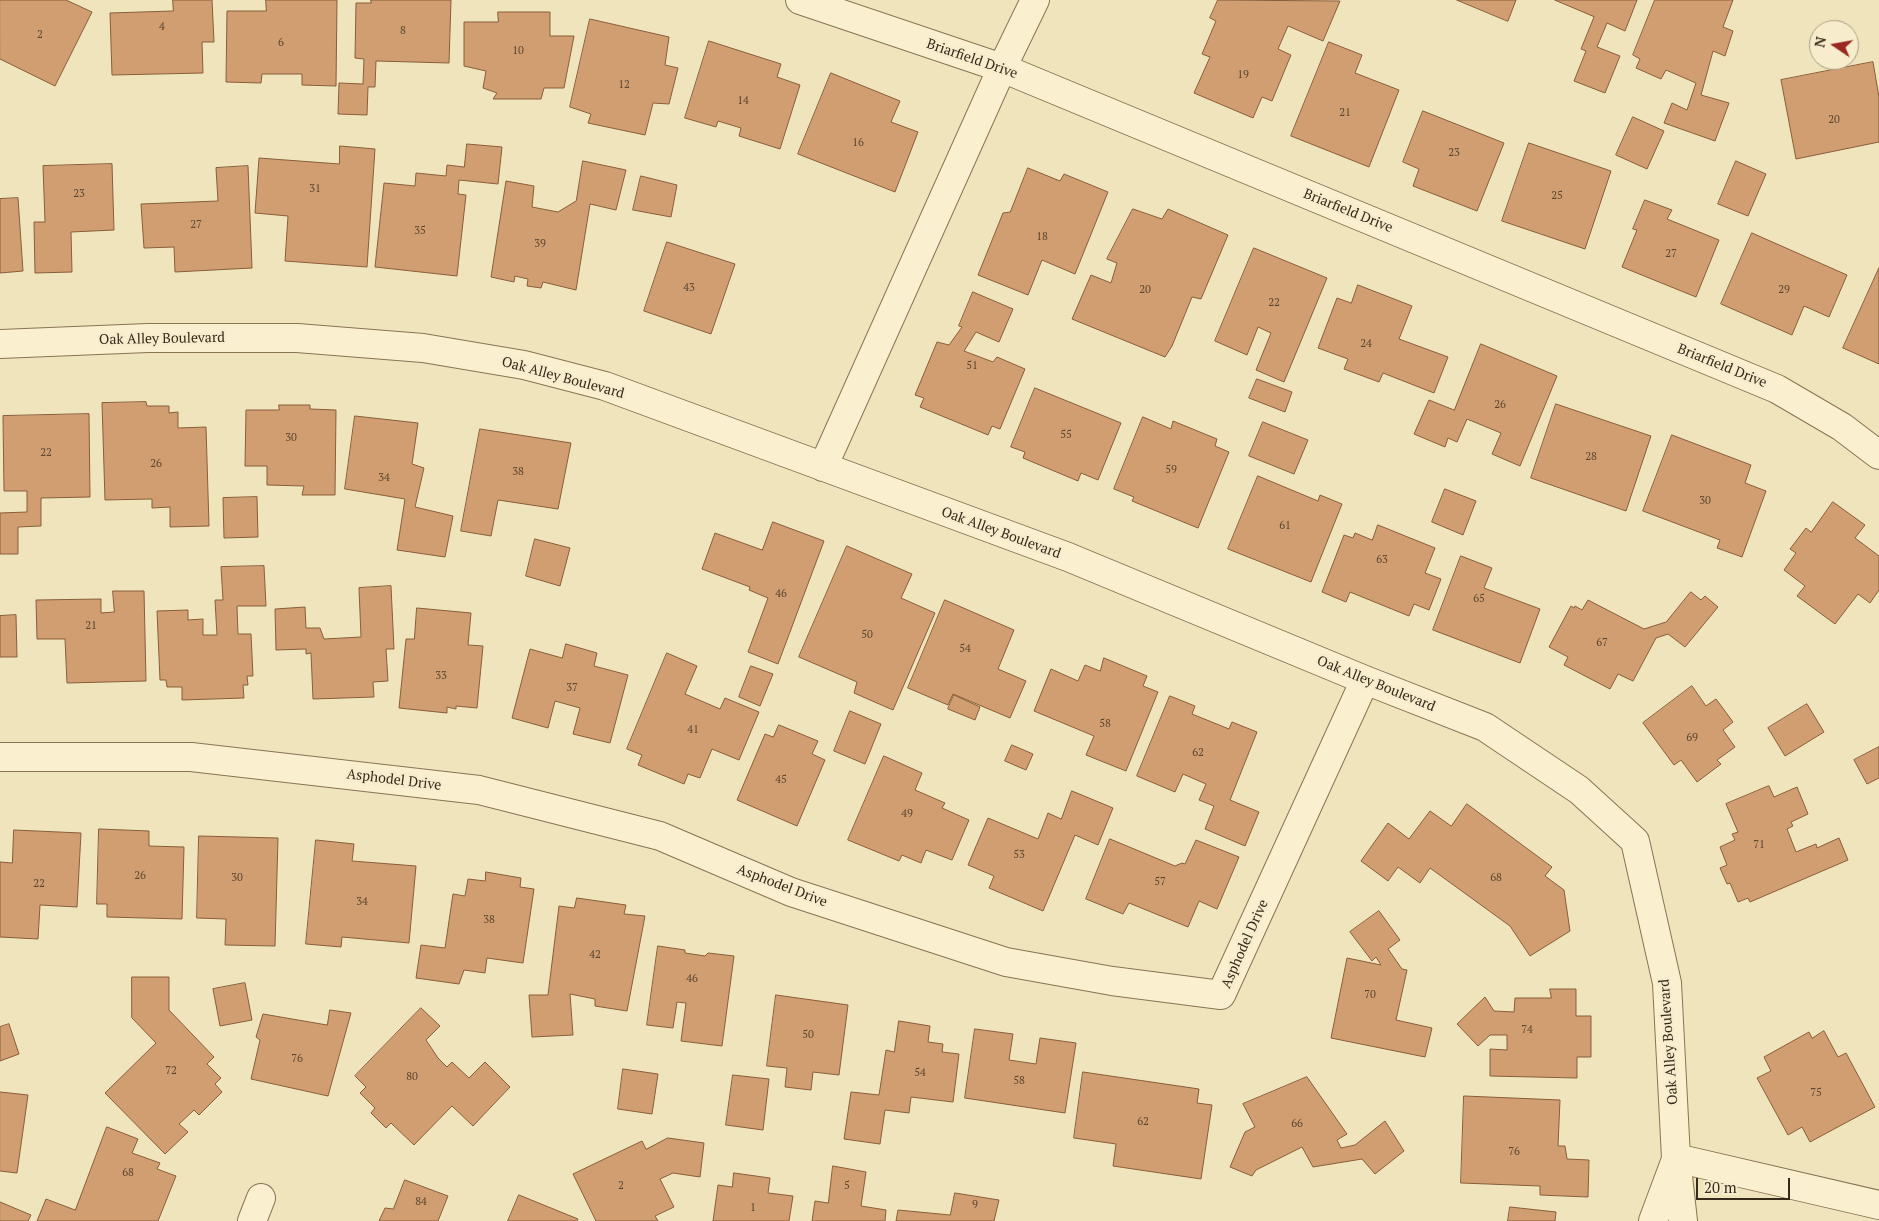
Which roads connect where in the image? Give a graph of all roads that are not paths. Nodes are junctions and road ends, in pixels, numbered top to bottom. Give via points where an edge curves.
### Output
1 (800, 0) edge
2 (1035, 0) edge
3 (1002, 68) junction
4 (0, 344) edge
5 (1879, 455) edge
6 (823, 467) junction
7 (1365, 680) junction
8 (0, 757) edge
9 (1676, 1158) junction
10 (1879, 1205) edge
11 (1653, 1221) edge
12 (1684, 1221) edge

1 - 3 street, Briarfield Drive
2 - 3 street
3 - 5 street, Briarfield Drive via 1778,389 1842,427
3 - 6 street
4 - 6 street, Oak Alley Boulevard via 148,338 297,338 423,348 524,365 605,386
6 - 7 street, Oak Alley Boulevard via 1068,557
7 - 8 street, Asphodel Drive via 1222,995 1112,981 1006,962 791,892 660,836 479,790 191,757
7 - 9 street, Oak Alley Boulevard via 1485,727 1579,790 1636,841 1667,982
9 - 10 street
9 - 11 street, Oak Alley Boulevard
9 - 12 street, Oak Alley Boulevard

